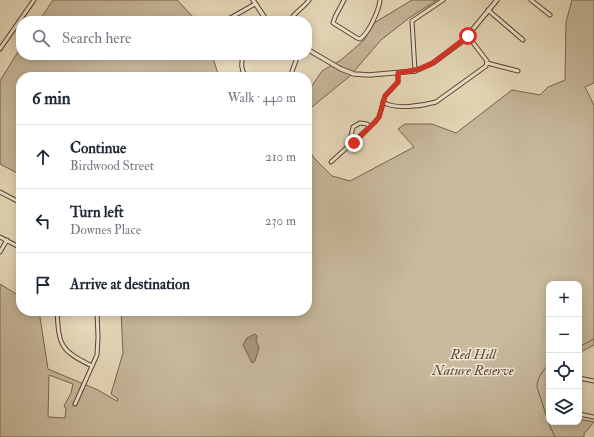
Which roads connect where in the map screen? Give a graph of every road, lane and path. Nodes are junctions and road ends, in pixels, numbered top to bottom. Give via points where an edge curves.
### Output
1 (34, 0) edge
2 (309, 0) edge
3 (344, 0) edge
4 (380, 0) edge
5 (443, 0) edge
6 (497, 0) edge
7 (531, 0) edge
8 (254, 2) edge
9 (488, 10) junction
10 (550, 15) dead end
11 (23, 16) edge
12 (233, 16) edge
13 (263, 16) edge
14 (294, 16) edge
15 (16, 26) edge
16 (468, 36) junction
17 (523, 40) dead end
18 (0, 49) edge
19 (312, 52) edge
20 (242, 60) edge
21 (296, 60) edge
22 (487, 63) junction
23 (415, 70) junction
24 (518, 71) dead end
25 (244, 72) edge
26 (292, 72) edge
27 (398, 73) junction
28 (383, 102) junction
29 (370, 127) junction
30 (354, 143) junction
31 (331, 162) dead end
32 (0, 192) edge
33 (16, 200) edge
34 (0, 237) edge
35 (6, 240) junction
36 (16, 245) edge
37 (0, 252) edge
38 (58, 316) edge
39 (97, 316) edge
40 (92, 366) junction
41 (582, 379) edge
42 (594, 381) edge
43 (74, 404) dead end
44 (582, 415) edge
45 (594, 417) edge

1 - 11 street
2 - 14 street
3 - 4 street via 333,22 360,39 378,12
5 - 23 street via 412,21
6 - 9 street
7 - 10 street
8 - 12 street
8 - 13 street
9 - 16 street
9 - 17 street
15 - 18 street
16 - 22 street
16 - 23 street via 433,63
19 - 27 street via 339,67 361,75
20 - 25 street
21 - 26 street
22 - 24 street
22 - 28 street via 436,102 397,107
23 - 27 street
27 - 28 street via 398,82
28 - 29 street via 379,117
29 - 30 street
29 - 30 street via 360,123 353,128 351,136
30 - 31 street
32 - 33 street
34 - 35 street
35 - 36 street
35 - 37 street
38 - 40 street via 59,335 64,348 69,354
39 - 40 street via 98,346
40 - 43 street
41 - 42 street
44 - 45 street

